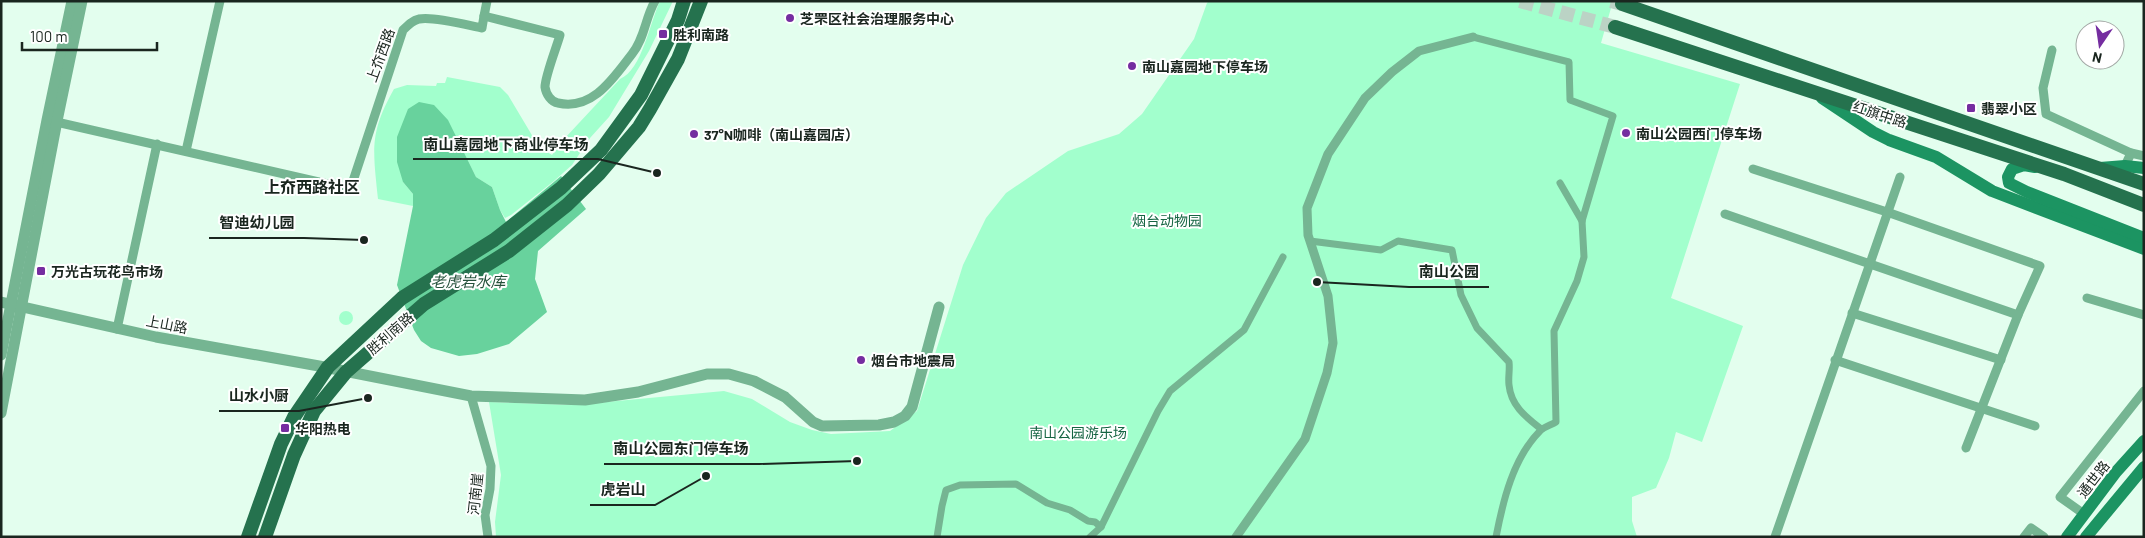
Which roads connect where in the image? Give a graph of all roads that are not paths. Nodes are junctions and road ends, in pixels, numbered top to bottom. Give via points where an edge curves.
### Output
1 (72, 1) edge
2 (82, 1) edge
3 (220, 1) edge
4 (487, 1) edge
5 (655, 1) edge
6 (684, 1) edge
7 (701, 1) edge
8 (1622, 4) dead end
9 (484, 16) junction
10 (1615, 27) tunnel mouth
11 (1473, 37) joint
12 (2052, 50) dead end
13 (1811, 91) junction
14 (52, 120) junction
15 (157, 144) junction
16 (186, 151) junction
17 (2131, 153) junction
18 (2144, 156) edge
19 (2125, 166) junction
20 (2100, 168) junction
21 (2144, 168) edge
22 (1753, 169) dead end
23 (2064, 174) junction
24 (1900, 177) dead end
25 (1560, 184) dead end
26 (2144, 184) edge
27 (2144, 205) edge
28 (1887, 212) junction
29 (1725, 214) dead end
30 (1582, 222) junction
31 (2144, 238) edge
32 (1310, 240) junction
33 (2144, 249) edge
34 (1283, 257) dead end
35 (1869, 263) junction
36 (2087, 298) dead end
37 (11, 304) edge
38 (939, 307) dead end
39 (1852, 313) junction
40 (2018, 315) junction
41 (2144, 315) edge
42 (117, 328) junction
43 (1, 355) edge
44 (1835, 360) junction
45 (2001, 360) junction
46 (328, 367) junction
47 (351, 368) junction
48 (2144, 391) edge
49 (471, 396) junction
50 (1982, 408) junction
51 (1, 413) edge
52 (2035, 426) dead end
53 (1540, 429) junction
54 (2144, 441) edge
55 (1966, 448) dead end
56 (2144, 468) edge
57 (2084, 514) junction
58 (1101, 527) junction
59 (248, 537) edge
60 (265, 537) edge
61 (488, 537) edge
62 (937, 537) edge
63 (1090, 537) edge
64 (1236, 537) edge
65 (1496, 537) edge
66 (1775, 537) edge
67 (2024, 537) edge
68 (2044, 537) edge
69 (2067, 537) edge
70 (2086, 537) edge

1 - 14 street
2 - 14 street
3 - 16 street
4 - 9 street
5 - 9 street via 642,38 628,59 596,96 568,106 554,102 545,86 560,35
6 - 46 main road, 胜利南路 via 641,95 601,150 561,188 494,240 402,298
7 - 47 main road, 胜利南路 via 678,59 639,127 599,174 567,205 509,251 424,304
8 - 20 main road, 红旗中路
9 - 16 street, 上夼西路 via 482,28 420,18 403,30 350,186 345,188
10 - 13 main road, 红旗中路
11 - 30 street via 1569,62 1570,100 1613,116
11 - 32 street via 1419,51 1365,98 1328,154 1307,208
12 - 17 street via 2043,88 2046,114
13 - 23 main road, 红旗中路
13 - 33 main road via 1873,132 1936,157 1992,191
14 - 15 street, 上夼西路
14 - 37 street
15 - 16 street, 上夼西路
15 - 42 street
17 - 18 street
17 - 19 street
19 - 20 main road
19 - 21 main road
20 - 26 main road, 红旗中路
22 - 28 street
23 - 27 main road, 红旗中路
23 - 31 main road via 2024,165 2012,169 2008,177 2009,183 2027,192
24 - 28 street
25 - 30 street
28 - 35 street
28 - 40 street via 2040,266
29 - 35 street
30 - 53 street via 1584,256 1577,281 1554,331 1556,422
32 - 53 street via 1381,250 1398,241 1452,250 1461,295 1478,328 1509,362 1513,402
32 - 64 street via 1328,296 1333,343 1327,373 1305,439
34 - 58 street via 1244,330 1170,391
35 - 39 street
35 - 40 street
36 - 41 street
37 - 42 street, 上山路
37 - 43 street
37 - 51 street
38 - 49 street, 上山路 via 912,407 905,416 879,425 822,426 785,397 754,381 729,374 707,374 638,392 585,400
39 - 44 street
39 - 45 street
40 - 45 street
42 - 46 street, 上山路 via 156,338
44 - 50 street
44 - 66 street
45 - 50 street
46 - 47 street, 上山路
46 - 59 main road via 294,417 281,444
47 - 49 street, 上山路
47 - 60 main road, 胜利南路 via 314,411 294,455
48 - 57 street via 2060,497
49 - 61 street, 河南崖 via 491,466 485,514
50 - 52 street
50 - 55 street
53 - 65 street via 1518,463 1503,502
54 - 57 main road, 通世路
56 - 70 main road
57 - 69 main road, 通世路
58 - 62 street via 1070,510 1047,503 1016,484 960,485 946,490
58 - 63 street
67 - 68 street via 2031,528

